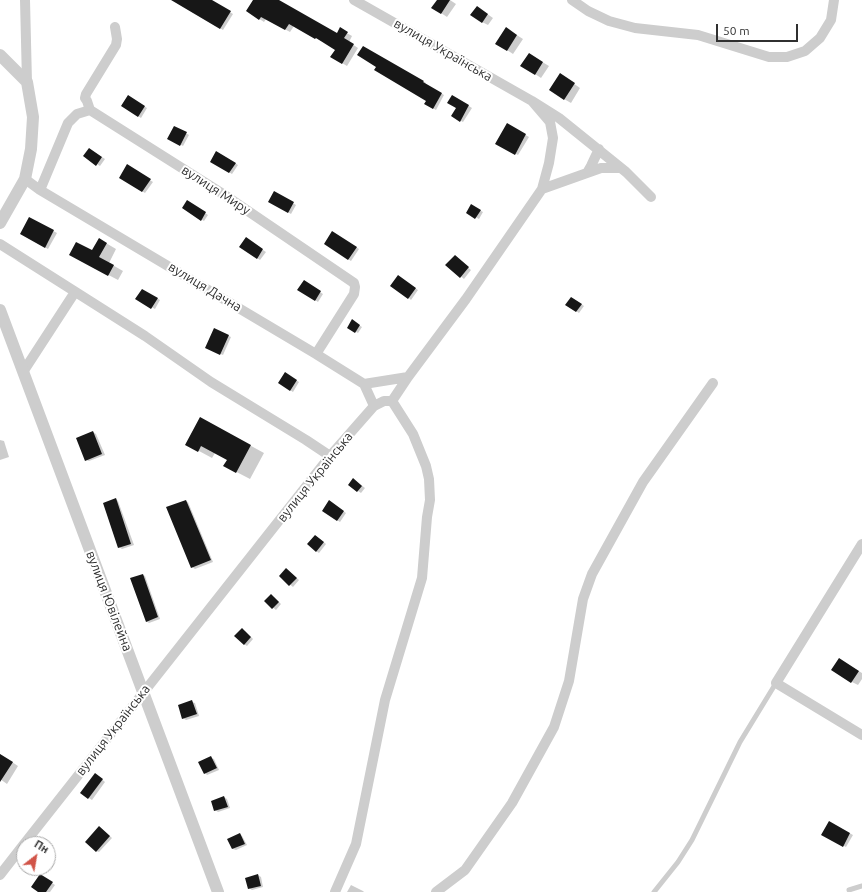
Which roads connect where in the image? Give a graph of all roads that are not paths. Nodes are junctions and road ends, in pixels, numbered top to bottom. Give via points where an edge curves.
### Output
1 (25, 0) edge
2 (354, 0) edge
3 (572, 0) edge
4 (834, 0) edge
5 (115, 27) dead end
6 (0, 55) edge
7 (27, 82) junction
8 (532, 101) junction
9 (90, 110) junction
10 (599, 149) junction
11 (621, 168) junction
12 (587, 173) junction
13 (25, 179) junction
14 (542, 189) junction
15 (40, 190) junction
16 (651, 197) dead end
17 (0, 223) edge
18 (0, 244) edge
19 (75, 292) junction
20 (0, 310) edge
21 (316, 354) junction
22 (23, 372) junction
23 (408, 376) junction
24 (714, 383) dead end
25 (364, 384) junction
26 (392, 401) junction
27 (374, 406) junction
28 (330, 456) junction
29 (862, 544) edge
30 (776, 683) junction
31 (144, 692) junction
32 (862, 735) edge
33 (30, 836) edge
34 (16, 854) edge
35 (0, 875) edge
36 (862, 886) edge
37 (849, 890) dead end
38 (218, 892) edge
39 (335, 892) edge
40 (436, 892) edge
41 (654, 892) edge

1 - 7 street
2 - 8 street, вулиця Українська
3 - 4 street via 609,21 635,28 698,35 769,57 787,57 805,51 820,38 831,20
5 - 9 street via 116,45 86,94
6 - 7 street
7 - 13 street via 33,117 31,149
8 - 10 street, вулиця Українська
8 - 14 street, вулиця Українська via 550,122 553,138
9 - 15 street via 77,114 68,123
9 - 21 street, вулиця Миру via 223,194 354,283 354,294
10 - 11 street, вулиця Українська
10 - 12 street
11 - 12 street via 601,168
11 - 16 street, вулиця Українська
12 - 14 street
13 - 15 street, вулиця Дачна
13 - 17 street
14 - 23 street, вулиця Українська via 466,299
15 - 21 street, вулиця Дачна
18 - 19 street
19 - 22 street
19 - 28 street via 211,382
20 - 22 street, вулиця Ювілейна
21 - 25 street, вулиця Дачна
22 - 31 street, вулиця Ювілейна
23 - 25 street
23 - 26 street, вулиця Українська
24 - 40 street via 643,482 592,574 583,599 569,681 554,727 512,803 465,870
25 - 27 street
26 - 27 street via 384,401
26 - 39 street via 413,434 429,479 430,500 422,578 385,700 356,844
27 - 28 street, вулиця Українська
28 - 31 street, вулиця Українська
29 - 30 street
30 - 32 street
30 - 41 lane via 740,742 692,840
31 - 33 street, вулиця Українська
31 - 38 street, вулиця Ювілейна
34 - 35 street, вулиця Українська
36 - 37 lane

